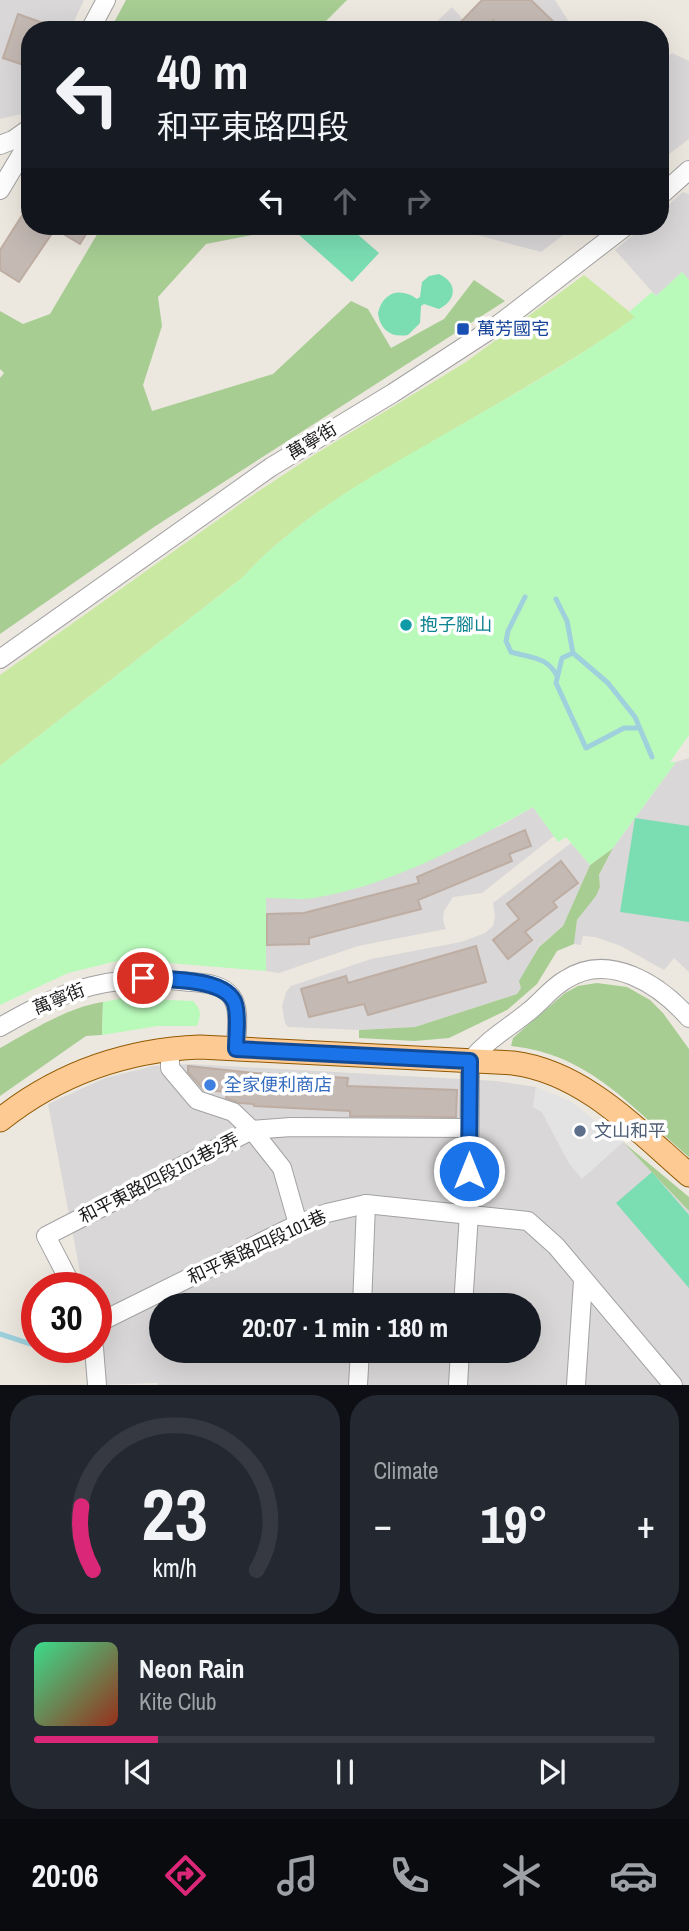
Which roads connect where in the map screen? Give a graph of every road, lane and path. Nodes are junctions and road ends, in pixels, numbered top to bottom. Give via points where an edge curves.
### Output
1 (106, 0) edge
2 (95, 21) edge
3 (21, 134) edge
4 (0, 145) edge
5 (21, 154) edge
6 (689, 170) edge
7 (2, 183) edge
8 (669, 188) edge
9 (613, 235) edge
10 (0, 659) edge
11 (689, 1018) edge
12 (0, 1027) edge
13 (170, 1048) junction
14 (236, 1049) junction
15 (470, 1061) junction
16 (0, 1121) edge
17 (469, 1128) junction
18 (252, 1130) junction
19 (689, 1175) edge
20 (366, 1204) junction
21 (469, 1214) junction
22 (298, 1224) junction
23 (65, 1272) edge
24 (583, 1281) junction
25 (363, 1293) edge
26 (464, 1293) edge
27 (112, 1316) edge
28 (95, 1363) edge
29 (359, 1363) edge
30 (459, 1363) edge
31 (97, 1385) edge
32 (358, 1385) edge
33 (458, 1385) edge
34 (576, 1385) edge
35 (673, 1385) edge

1 - 2 street
3 - 4 street
5 - 7 street
6 - 8 street
9 - 10 street, 萬寧街 via 499,324 271,467
11 - 15 street via 663,992 635,976 586,971 564,980 524,1016 484,1043
12 - 14 street, 萬寧街 via 66,992 106,982 174,980 226,991 235,1003
13 - 14 main road
13 - 16 main road via 88,1068 37,1093
13 - 18 street via 170,1068 197,1100 233,1112
14 - 15 main road
15 - 17 street
15 - 19 main road via 523,1064 556,1074 597,1096
17 - 18 street via 291,1126
17 - 21 street
18 - 22 street, 和平東路四段101巷2弄 via 282,1168
18 - 23 street, 和平東路四段101巷2弄 via 46,1236
20 - 21 street, 和平東路四段101巷
20 - 22 street, 和平東路四段101巷
20 - 25 street
21 - 24 street, 和平東路四段101巷 via 527,1221 556,1246
21 - 26 street
22 - 27 street, 和平東路四段101巷
24 - 34 street
24 - 35 street, 和平東路四段101巷
28 - 31 street
29 - 32 street
30 - 33 street

